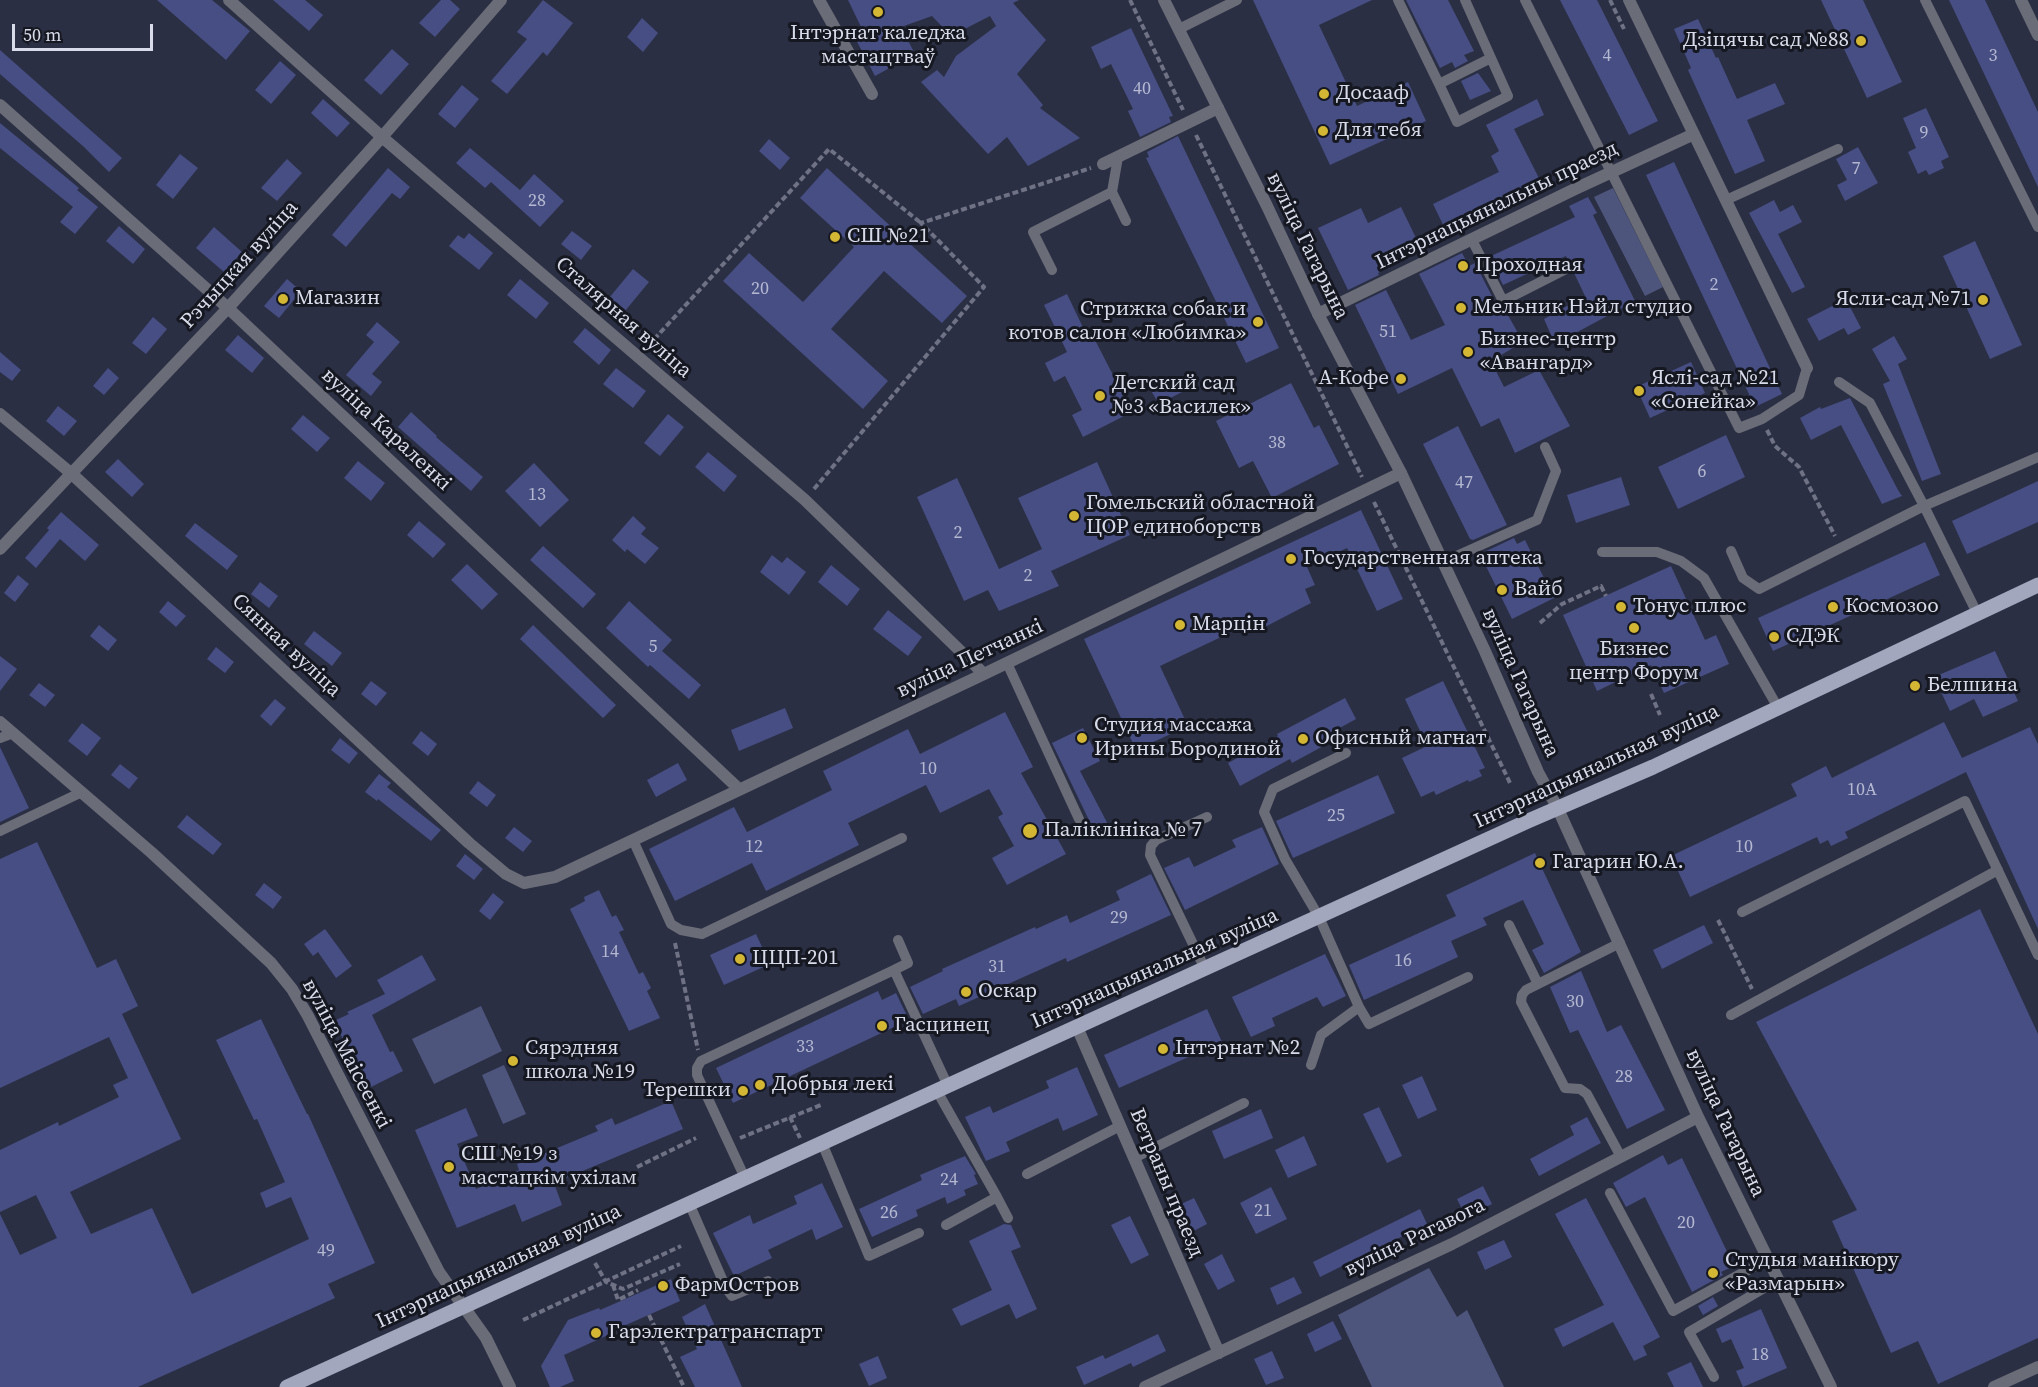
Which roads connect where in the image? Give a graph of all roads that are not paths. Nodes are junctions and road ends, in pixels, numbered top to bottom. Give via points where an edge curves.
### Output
1 (229, 0) edge
2 (501, 0) edge
3 (819, 0) edge
4 (1164, 0) edge
5 (1237, 0) edge
6 (1398, 0) edge
7 (1465, 0) edge
8 (1525, 0) edge
9 (1629, 0) edge
10 (1925, 0) edge
11 (2021, 0) edge
12 (1179, 28) junction
13 (2038, 35) edge
14 (1491, 58) junction
15 (1439, 84) junction
16 (872, 94) dead end
17 (0, 105) edge
18 (1218, 108) junction
19 (1694, 134) junction
20 (382, 137) junction
21 (1838, 148) dead end
22 (1118, 157) junction
23 (1103, 164) road end
24 (1612, 172) junction
25 (1112, 192) junction
26 (1726, 200) junction
27 (1126, 220) dead end
28 (2038, 227) edge
29 (1472, 240) junction
30 (1052, 270) dead end
31 (1564, 270) dead end
32 (228, 308) junction
33 (1318, 314) junction
34 (1807, 368) joint
35 (1839, 382) dead end
36 (0, 414) edge
37 (1545, 447) dead end
38 (2038, 457) edge
39 (1401, 472) junction
40 (72, 474) junction
41 (1924, 506) junction
42 (0, 549) edge
43 (1731, 551) dead end
44 (1602, 552) dead end
45 (1443, 562) junction
46 (2038, 585) edge
47 (1977, 613) junction
48 (1007, 663) junction
49 (984, 674) junction
50 (1777, 706) junction
51 (0, 722) edge
52 (13, 733) junction
53 (0, 738) edge
54 (1346, 753) dead end
55 (739, 789) junction
56 (82, 792) junction
57 (1558, 809) junction
58 (1207, 817) dead end
59 (1079, 819) dead end
60 (0, 831) edge
61 (902, 838) dead end
62 (633, 840) junction
63 (1998, 870) junction
64 (555, 877) joint
65 (1742, 912) dead end
66 (1319, 917) junction
67 (1509, 925) dead end
68 (898, 940) dead end
69 (1620, 944) junction
70 (2038, 955) edge
71 (1205, 969) junction
72 (894, 970) junction
73 (1468, 977) dead end
74 (1538, 984) junction
75 (1359, 1007) junction
76 (1731, 1015) dead end
77 (1077, 1027) junction
78 (1311, 1065) dead end
79 (942, 1088) junction
80 (1244, 1103) dead end
81 (1698, 1117) junction
82 (1120, 1126) junction
83 (822, 1143) junction
84 (1621, 1157) junction
85 (1134, 1158) junction
86 (1026, 1174) dead end
87 (745, 1178) junction
88 (1610, 1193) dead end
89 (997, 1197) junction
90 (690, 1203) junction
91 (1008, 1218) dead end
92 (946, 1225) dead end
93 (919, 1233) dead end
94 (1768, 1259) junction
95 (1779, 1280) junction
96 (768, 1281) dead end
97 (462, 1306) junction
98 (1219, 1353) junction
99 (2038, 1367) edge
100 (1714, 1377) dead end
101 (287, 1387) edge
102 (510, 1387) edge
103 (1145, 1387) edge
104 (1831, 1387) edge
105 (1994, 1387) edge

1 - 20 street, Сталярная вуліца
2 - 20 street, Рэчыцкая вуліца
3 - 16 street
4 - 12 street, вуліца Гагарына
5 - 12 lane
6 - 15 lane
7 - 14 lane
8 - 24 lane
9 - 19 street
10 - 28 lane
11 - 13 street
12 - 18 street, вуліца Гагарына
14 - 15 lane
14 - 15 lane via 1508,96 1457,122
17 - 32 street, вуліца Караленкі
18 - 22 street
18 - 33 street, вуліца Гагарына
19 - 24 street, Інтэрнацыянальны праезд
19 - 26 street
20 - 32 street, Рэчыцкая вуліца
20 - 49 street, Сталярная вуліца via 805,500
21 - 26 lane
22 - 23 street
22 - 25 lane
24 - 29 street, Інтэрнацыянальны праезд
24 - 34 lane via 1739,428 1798,395
25 - 27 lane
25 - 30 lane via 1033,232
26 - 34 street
29 - 31 lane via 1503,301
29 - 33 street, Інтэрнацыянальны праезд
32 - 40 street, Рэчыцкая вуліца
32 - 55 street, вуліца Караленкі
33 - 39 street, вуліца Гагарына
35 - 41 lane via 1870,403
36 - 40 street, Сянная вуліца
37 - 45 lane via 1556,471 1537,520
38 - 41 lane
39 - 45 street, вуліца Гагарына
39 - 48 street, вуліца Петчанкі
40 - 42 street, Рэчыцкая вуліца
40 - 64 street, Сянная вуліца via 506,874 524,883
41 - 43 lane via 1759,589 1743,578
41 - 47 lane
44 - 50 lane via 1657,552 1681,561 1704,578
45 - 57 street, вуліца Гагарына
46 - 47 main road, Інтэрнацыянальная вуліца
47 - 50 main road, Інтэрнацыянальная вуліца
48 - 49 street, вуліца Петчанкі
48 - 59 lane
49 - 55 street, вуліца Петчанкі
50 - 57 main road, Інтэрнацыянальная вуліца
51 - 52 street, вуліца Маісеенкі
52 - 53 lane
52 - 56 street, вуліца Маісеенкі
54 - 66 lane via 1273,789 1264,812 1285,859
55 - 62 street, вуліца Петчанкі
56 - 60 lane
56 - 97 street, вуліца Маісеенкі via 271,963 292,989 439,1272
57 - 66 main road, Інтэрнацыянальная вуліца
57 - 69 street, вуліца Гагарына
58 - 71 lane via 1156,840 1150,855
61 - 62 lane via 702,934 671,924
62 - 64 street, вуліца Петчанкі
63 - 65 lane via 1965,801
63 - 70 lane
63 - 76 lane
66 - 71 main road, Інтэрнацыянальная вуліца
66 - 75 lane
67 - 74 lane
68 - 72 lane via 908,963
69 - 74 lane
69 - 81 street, вуліца Гагарына
71 - 77 main road, Інтэрнацыянальная вуліца
72 - 79 lane
72 - 87 lane via 700,1061 696,1075
73 - 75 lane via 1369,1024
74 - 84 lane via 1526,990 1521,1002 1565,1088 1587,1094
75 - 78 lane via 1322,1035
77 - 79 main road, Інтэрнацыянальная вуліца
77 - 82 street, Ветраны праезд
79 - 83 main road, Інтэрнацыянальная вуліца
79 - 89 lane
80 - 85 lane
81 - 84 street, вуліца Рагавога
81 - 94 street, вуліца Гагарына
82 - 85 street, Ветраны праезд
82 - 86 lane
83 - 87 main road, Інтэрнацыянальная вуліца
83 - 93 lane via 869,1256
84 - 98 street, вуліца Рагавога via 1452,1244
85 - 98 street, Ветраны праезд
87 - 90 main road, Інтэрнацыянальная вуліца
88 - 94 lane via 1672,1311
89 - 91 lane
89 - 92 lane
90 - 96 lane via 732,1296
90 - 97 main road, Інтэрнацыянальная вуліца
94 - 95 street, вуліца Гагарына
95 - 100 lane via 1689,1332
95 - 104 street, вуліца Гагарына
97 - 101 main road, Інтэрнацыянальная вуліца
97 - 102 street, вуліца Маісеенкі via 486,1338
98 - 103 street, вуліца Рагавога
99 - 105 street

